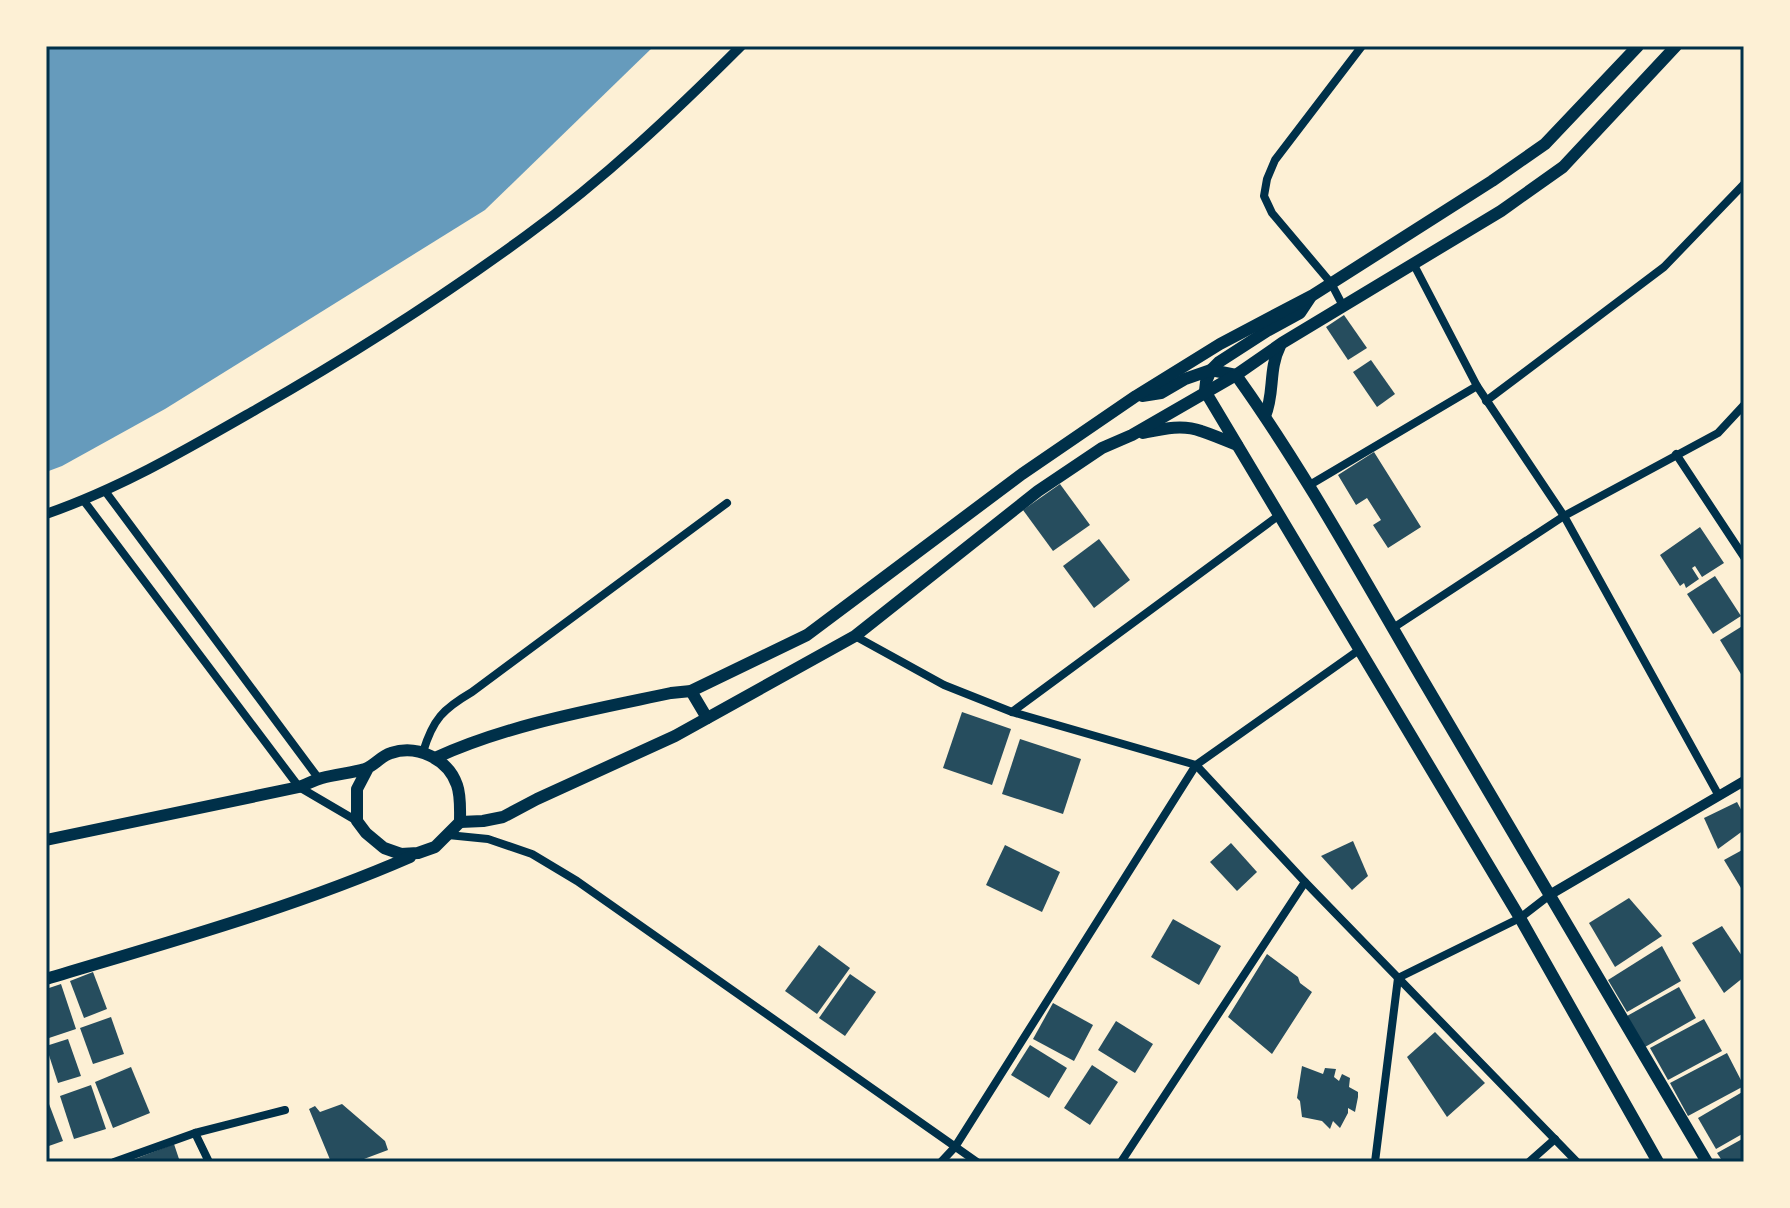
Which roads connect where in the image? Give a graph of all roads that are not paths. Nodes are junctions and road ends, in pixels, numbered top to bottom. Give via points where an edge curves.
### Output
1 (741, 46) edge
2 (1362, 46) edge
3 (1638, 46) edge
4 (1676, 46) edge
5 (1744, 184) edge
6 (1414, 265) junction
7 (1331, 283) junction
8 (1313, 295) junction
9 (1343, 306) junction
10 (1282, 343) junction
11 (1211, 370) junction
12 (1236, 375) junction
13 (1477, 386) junction
14 (1205, 391) junction
15 (1136, 396) junction
16 (1486, 401) junction
17 (1744, 405) edge
18 (1265, 416) junction
19 (1132, 435) junction
20 (1237, 445) junction
21 (1676, 454) junction
22 (1308, 486) junction
23 (105, 491) junction
24 (84, 501) junction
25 (727, 503) dead end
26 (46, 514) edge
27 (1278, 516) junction
28 (1564, 516) junction
29 (1744, 557) edge
30 (1393, 628) junction
31 (855, 636) junction
32 (1359, 650) junction
33 (691, 691) junction
34 (1012, 712) junction
35 (707, 718) junction
36 (429, 755) junction
37 (1196, 765) junction
38 (368, 768) junction
39 (319, 779) junction
40 (1744, 781) edge
41 (299, 787) junction
42 (1719, 796) junction
43 (357, 821) junction
44 (460, 822) junction
45 (448, 835) junction
46 (47, 839) edge
47 (418, 853) junction
48 (1305, 882) junction
49 (1551, 894) junction
50 (1520, 918) junction
51 (1398, 978) junction
52 (46, 979) edge
53 (285, 1110) dead end
54 (195, 1133) junction
55 (1555, 1139) junction
56 (955, 1147) junction
57 (114, 1162) edge
58 (209, 1162) edge
59 (941, 1162) edge
60 (977, 1162) edge
61 (1121, 1162) edge
62 (1375, 1162) edge
63 (1529, 1162) edge
64 (1577, 1162) edge
65 (1658, 1162) edge
66 (1707, 1162) edge

1 - 23 street via 619,161 529,234 312,378
2 - 7 street via 1275,160 1264,196 1272,213
3 - 7 main road via 1545,144
4 - 6 main road via 1563,167
5 - 16 street via 1664,267
6 - 9 main road
6 - 13 street
7 - 8 main road
7 - 9 street
8 - 11 main road via 1300,313
8 - 15 main road
9 - 10 main road
10 - 12 main road
10 - 18 main road via 1274,359
11 - 12 main road
11 - 14 main road
11 - 15 main road via 1161,393
12 - 14 main road
12 - 18 main road
13 - 16 street
13 - 22 street
14 - 19 main road
14 - 20 main road
15 - 33 main road via 807,635
16 - 28 street
17 - 21 street via 1718,433
18 - 22 main road
19 - 20 main road via 1184,428
19 - 31 main road via 1102,448 1038,491
20 - 27 main road
21 - 28 street
21 - 29 street
22 - 30 main road
23 - 24 street
23 - 39 street
24 - 26 street
24 - 41 street
25 - 36 street via 451,704 430,729
27 - 32 main road
27 - 34 street
28 - 30 street
28 - 42 street
30 - 49 main road
31 - 34 street via 944,685
31 - 35 main road
32 - 37 street
32 - 50 main road
33 - 35 main road
33 - 36 main road via 553,718
34 - 37 street
35 - 44 main road via 503,817
36 - 38 main road via 395,751
36 - 44 main road via 448,769 457,785
37 - 48 street
37 - 56 street
38 - 39 main road
38 - 43 main road via 357,789
39 - 41 main road
40 - 42 street
41 - 43 street
41 - 46 main road
42 - 49 street
43 - 47 main road via 384,848
44 - 45 main road
45 - 47 main road
45 - 56 street via 488,839 532,854 577,881
47 - 52 main road via 289,905
48 - 51 street
48 - 61 street
49 - 50 street
49 - 66 main road
50 - 51 street
50 - 65 main road
51 - 55 street
51 - 62 street
53 - 54 street
54 - 57 street
54 - 58 street
55 - 63 street
55 - 64 street
56 - 59 street
56 - 60 street

